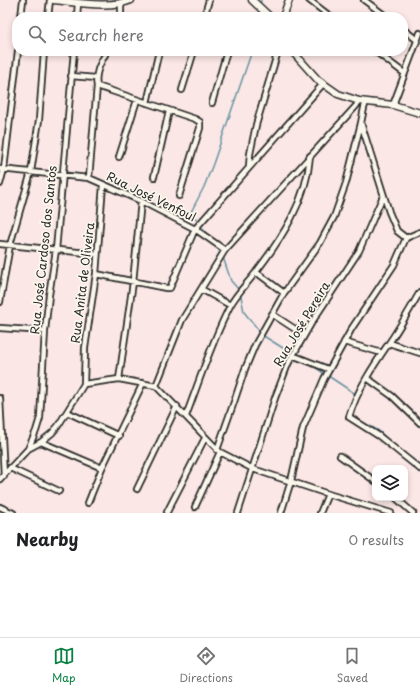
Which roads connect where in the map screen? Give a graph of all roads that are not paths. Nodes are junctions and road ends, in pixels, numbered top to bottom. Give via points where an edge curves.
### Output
1 (23, 0) edge
2 (50, 0) edge
3 (54, 0) edge
4 (102, 0) edge
5 (131, 0) edge
6 (209, 0) edge
7 (289, 0) edge
8 (309, 0) edge
9 (364, 0) edge
10 (252, 1) edge
11 (118, 2) edge
12 (78, 3) junction
13 (93, 4) junction
14 (22, 12) edge
15 (49, 12) edge
16 (77, 12) edge
17 (120, 12) edge
18 (205, 12) edge
19 (264, 12) edge
20 (285, 12) edge
21 (325, 12) edge
22 (380, 12) edge
23 (408, 33) edge
24 (420, 33) edge
25 (417, 40) junction
26 (17, 56) edge
27 (44, 56) edge
28 (73, 56) edge
29 (104, 56) edge
30 (159, 56) edge
31 (192, 56) edge
32 (225, 56) edge
33 (277, 56) edge
34 (296, 56) edge
35 (382, 56) edge
36 (404, 73) junction
37 (71, 76) junction
38 (96, 78) junction
39 (323, 84) junction
40 (97, 86) junction
41 (182, 90) dead end
42 (138, 100) junction
43 (359, 101) junction
44 (366, 102) junction
45 (147, 103) junction
46 (212, 103) dead end
47 (393, 105) junction
48 (169, 111) junction
49 (420, 113) edge
50 (361, 123) junction
51 (310, 156) junction
52 (119, 157) dead end
53 (249, 166) junction
54 (2, 169) edge
55 (31, 172) junction
56 (62, 175) junction
57 (154, 177) dead end
58 (88, 178) junction
59 (0, 184) edge
60 (103, 185) junction
61 (179, 196) dead end
62 (383, 196) junction
63 (141, 201) junction
64 (195, 229) junction
65 (420, 232) edge
66 (406, 238) junction
67 (0, 244) edge
68 (10, 245) junction
69 (56, 250) junction
70 (225, 250) junction
71 (97, 254) junction
72 (256, 272) junction
73 (96, 274) junction
74 (133, 282) junction
75 (201, 289) junction
76 (420, 292) edge
77 (284, 293) junction
78 (0, 302) edge
79 (230, 304) junction
80 (272, 314) junction
81 (0, 328) edge
82 (45, 331) junction
83 (304, 335) junction
84 (344, 342) junction
85 (389, 343) junction
86 (382, 353) junction
87 (420, 353) edge
88 (292, 355) junction
89 (328, 369) junction
90 (367, 378) junction
91 (119, 379) junction
92 (143, 383) junction
93 (84, 384) junction
94 (156, 386) junction
95 (0, 398) edge
96 (176, 406) junction
97 (67, 412) junction
98 (186, 416) junction
99 (420, 423) edge
100 (119, 436) junction
101 (205, 438) junction
102 (41, 442) junction
103 (28, 449) junction
104 (218, 451) junction
105 (340, 456) dead end
106 (10, 468) junction
107 (102, 468) junction
108 (253, 469) junction
109 (420, 469) edge
110 (4, 476) junction
111 (372, 479) edge
112 (0, 480) edge
113 (291, 481) junction
114 (137, 489) dead end
115 (58, 491) dead end
116 (328, 494) junction
117 (399, 501) edge
118 (88, 503) dead end
119 (0, 507) edge
120 (195, 507) dead end
121 (167, 512) edge
122 (13, 513) edge
123 (238, 513) edge
124 (281, 513) edge
125 (320, 513) edge
126 (391, 513) edge
127 (413, 513) edge

1 - 14 street
2 - 15 street
3 - 12 main road
4 - 13 main road
5 - 11 main road
6 - 18 street
7 - 20 main road
8 - 21 street
9 - 22 street
10 - 19 main road
11 - 13 main road
11 - 17 street
12 - 13 main road
12 - 16 street
23 - 25 street
24 - 25 street
25 - 36 street
26 - 54 street
27 - 55 street via 39,120
28 - 37 street, Rua José Cardoso dos Santos
29 - 38 street
30 - 45 street
31 - 41 street
32 - 46 street
33 - 53 street via 256,125
34 - 39 main road
35 - 36 street
36 - 47 street
37 - 38 street
37 - 56 street, Rua José Cardoso dos Santos
38 - 40 street
39 - 43 main road via 338,94
39 - 53 street
40 - 42 street
40 - 58 street
42 - 45 street
42 - 52 street
43 - 44 main road
43 - 51 street
44 - 47 main road
44 - 50 street
45 - 48 street
47 - 49 main road
48 - 57 street
48 - 61 street via 200,122
50 - 62 street
50 - 77 street via 348,177 331,223 320,243
51 - 70 street
51 - 72 street via 307,182 295,212 278,242
53 - 64 street
54 - 55 street, Rua José Venfoul
54 - 59 street
55 - 56 street, Rua José Venfoul
55 - 68 street
56 - 58 street, Rua José Venfoul
56 - 69 street, Rua José Cardoso dos Santos
58 - 60 street, Rua José Venfoul
60 - 63 street, Rua José Venfoul
60 - 71 street, Rua Anita de Oliveira
62 - 66 street via 395,228
62 - 83 street, Rua José Pereira via 360,251
63 - 64 street, Rua José Venfoul
63 - 74 street
64 - 70 street, Rua José Venfoul
64 - 74 street via 170,288
65 - 66 street
66 - 84 street via 394,265
67 - 68 street
68 - 69 street
68 - 78 street
69 - 71 street
69 - 82 street, Rua José Cardoso dos Santos
70 - 75 street
71 - 73 street, Rua Anita de Oliveira
72 - 77 street
72 - 79 street
73 - 74 street
73 - 93 street, Rua Anita de Oliveira via 85,348
74 - 91 street
75 - 79 street
75 - 94 street via 182,320
76 - 85 street
77 - 80 street
79 - 98 street
80 - 83 street
80 - 104 street via 245,369
81 - 82 street
82 - 103 street, Rua José Cardoso dos Santos via 40,418
83 - 88 street, Rua José Pereira
84 - 86 street
84 - 89 street
85 - 86 street
85 - 87 street
86 - 90 street
88 - 89 street
88 - 108 street, Rua José Pereira via 275,398
89 - 113 street via 303,428
90 - 99 street via 392,396
90 - 109 street via 349,417 379,436
91 - 92 street
91 - 93 street
92 - 94 street
92 - 100 street
93 - 97 street
94 - 96 street
95 - 110 street
96 - 98 street
96 - 114 street
97 - 100 street
97 - 102 street via 58,426
98 - 101 street
100 - 107 street
101 - 104 street
101 - 121 street
102 - 103 street
102 - 107 street
103 - 106 street
104 - 108 street
104 - 120 street
105 - 111 street
106 - 110 street
106 - 115 street
107 - 118 street
108 - 113 street
108 - 123 street, Rua José Pereira
110 - 112 street
113 - 116 street
113 - 124 street
116 - 125 street
116 - 126 street
117 - 127 street
119 - 122 street

